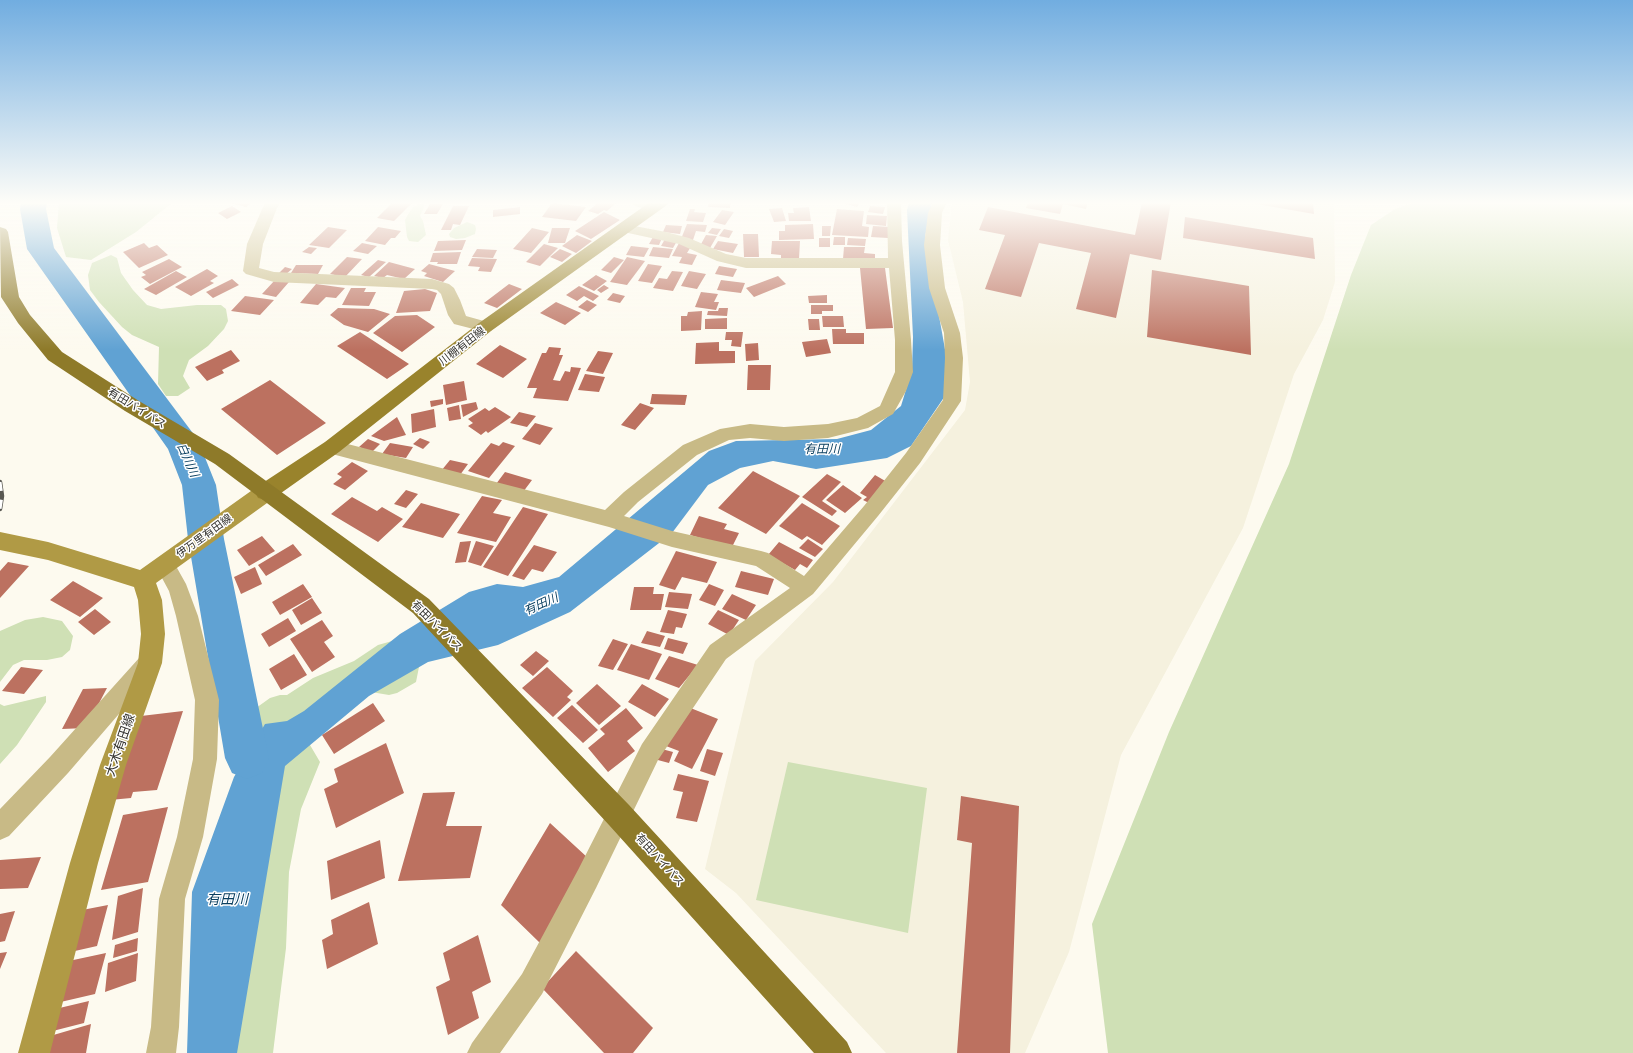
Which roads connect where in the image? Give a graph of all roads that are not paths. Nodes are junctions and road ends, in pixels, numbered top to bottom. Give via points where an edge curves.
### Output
1 (3, 251) edge
2 (254, 251) edge
3 (592, 251) edge
4 (707, 251) edge
5 (894, 251) edge
6 (933, 251) edge
7 (895, 263) junction
8 (485, 327) junction
9 (332, 448) junction
10 (266, 492) junction
11 (609, 519) junction
12 (0, 541) edge
13 (154, 573) junction
14 (806, 588) junction
15 (150, 663) junction
16 (619, 815) junction
17 (0, 827) edge
18 (34, 1053) edge
19 (161, 1053) edge
20 (482, 1053) edge
21 (836, 1053) edge

1 - 10 highway, 有田バイパス via 10,297 24,319 55,356 132,406 222,459
2 - 8 street via 251,270 274,277 432,284 443,287 448,292 460,320
3 - 8 main road, 川棚有田線
4 - 7 street via 741,262
5 - 7 street
6 - 14 street via 937,288 952,333 952,401 871,511
7 - 11 street via 903,332 904,372 887,410 862,423 828,431 784,434 750,431 726,434 690,450 631,497
8 - 9 main road, 川棚有田線
9 - 10 main road, 川棚有田線
9 - 11 street
10 - 13 main road, 伊万里有田線
10 - 16 highway, 有田バイパス via 421,606
11 - 14 street via 672,539 761,560
12 - 13 main road
13 - 15 main road, 大木有田線 via 150,600 153,634
13 - 19 street via 179,590 207,700 205,759 190,837 172,899 165,1027
14 - 16 street via 718,652 650,752
15 - 17 street
15 - 18 main road, 大木有田線 via 113,765 84,863
16 - 20 street via 532,984
16 - 21 highway, 有田バイパス

